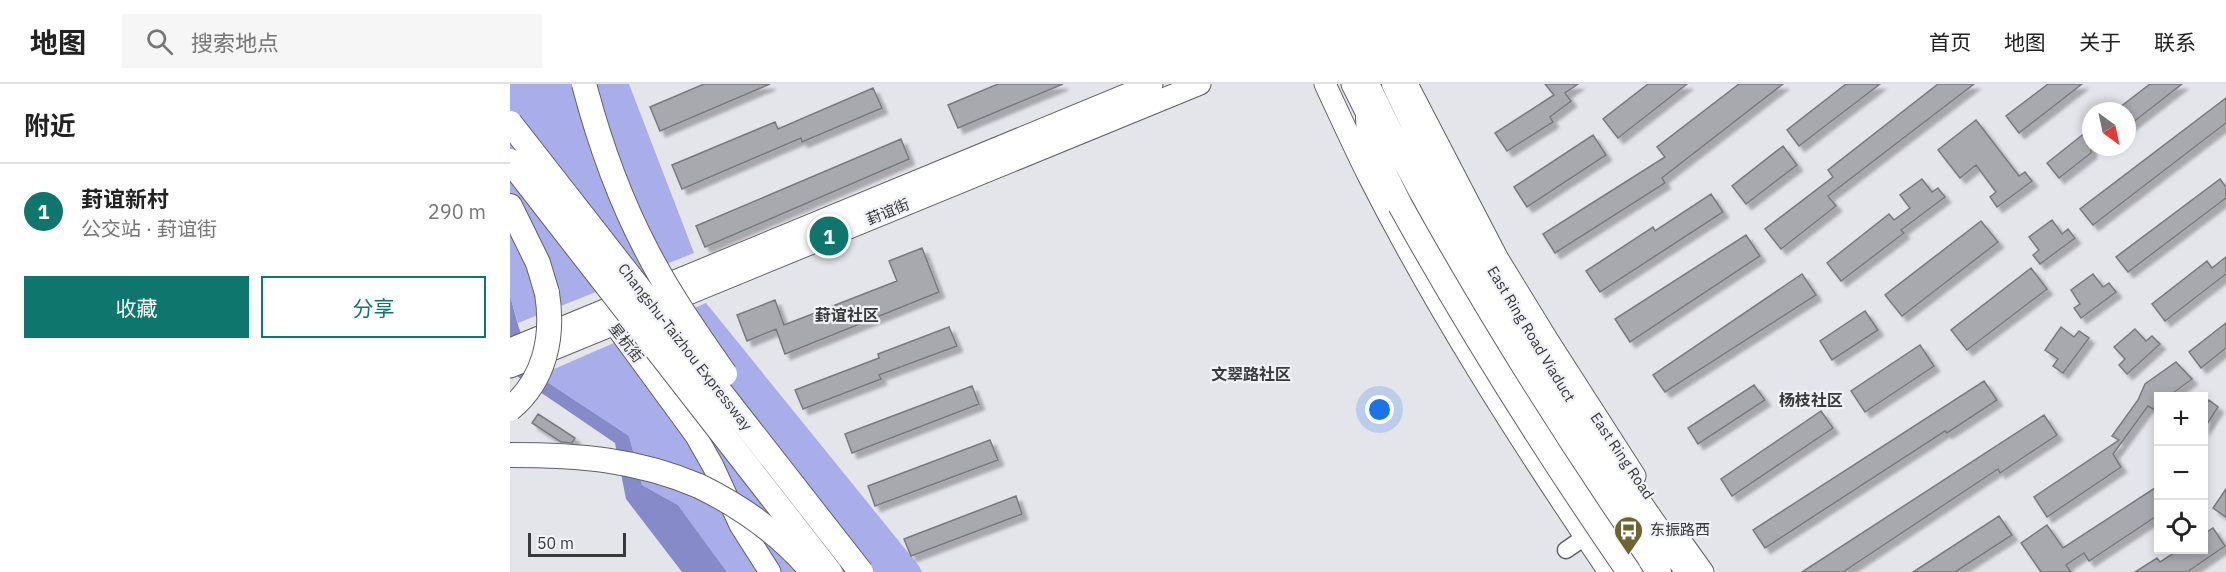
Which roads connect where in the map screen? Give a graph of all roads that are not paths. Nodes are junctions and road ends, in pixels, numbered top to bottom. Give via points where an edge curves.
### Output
1 (584, 84) edge
2 (1152, 84) edge
3 (1200, 84) edge
4 (1325, 84) edge
5 (1352, 84) edge
6 (1366, 84) edge
7 (1394, 84) edge
8 (1407, 84) edge
9 (1368, 116) junction
10 (510, 123) edge
11 (510, 160) edge
12 (510, 206) edge
13 (605, 322) junction
14 (510, 349) edge
15 (533, 349) junction
16 (510, 367) edge
17 (510, 409) edge
18 (510, 455) edge
19 (1610, 528) junction
20 (1585, 537) junction
21 (1566, 550) dead end
22 (858, 568) edge
23 (753, 572) edge
24 (770, 572) edge
25 (812, 572) edge
26 (831, 572) edge
27 (1609, 572) edge
28 (1629, 572) edge
29 (1641, 572) edge
30 (1659, 572) edge
31 (1688, 572) edge
32 (1703, 572) edge

1 - 22 highway, bridge via 608,164 647,251 705,345
2 - 13 main road, 葑谊街
3 - 13 main road, 葑谊街
4 - 20 main road via 1368,175 1462,344
5 - 9 main road
6 - 30 highway, East Ring Road Viaduct via 1440,228 1503,336
7 - 31 highway, East Ring Road Viaduct via 1472,234 1536,345
8 - 32 main road, East Ring Road via 1475,218 1541,329 1649,497
9 - 19 main road via 1454,283
9 - 28 highway, bridge via 1369,142 1446,287
10 - 22 highway, Changshu-Taizhou Expressway, bridge
11 - 26 highway, Changshu-Taizhou Expressway, bridge
12 - 17 highway, bridge via 538,263 550,319 540,370 524,396
13 - 15 main road, 葑谊街
13 - 23 main road, 星杭街 via 684,444 728,532
13 - 24 main road, 星杭街 via 696,436 740,525
14 - 15 main road, 葑谊街
15 - 16 main road, 葑谊街
18 - 25 highway, bridge via 627,462 676,476 744,511 780,538
19 - 20 main road via 1600,527
19 - 29 main road
20 - 21 lane
20 - 27 main road

